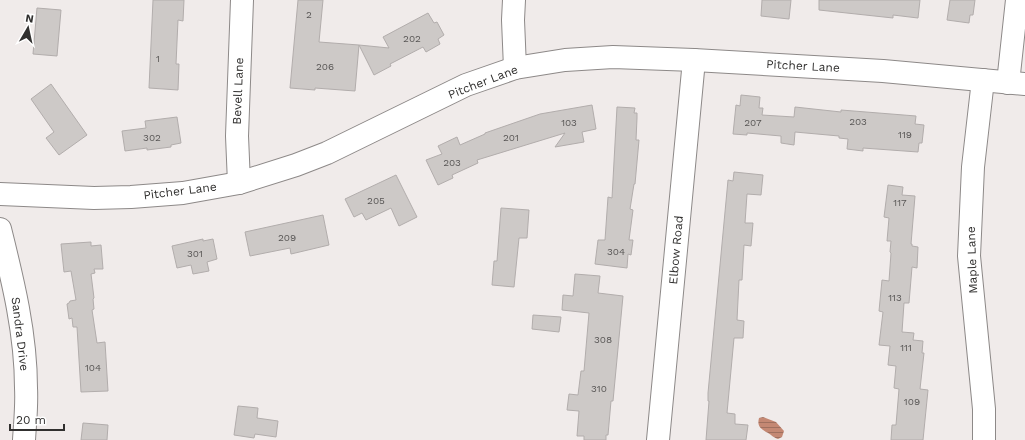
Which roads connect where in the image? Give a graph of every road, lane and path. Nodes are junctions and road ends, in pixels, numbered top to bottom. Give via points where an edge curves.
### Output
1 (242, 0) edge
2 (514, 0) edge
3 (1017, 0) edge
4 (694, 60) junction
5 (515, 68) junction
6 (983, 80) junction
7 (1016, 84) edge
8 (239, 183) junction
9 (0, 194) edge
10 (0, 229) edge
11 (24, 440) edge
12 (658, 440) edge
13 (984, 440) edge

1 - 8 street, Bevell Lane via 237,136
2 - 5 street
3 - 7 street
4 - 5 street, Pitcher Lane via 606,57
4 - 6 street, Pitcher Lane via 883,71
4 - 12 street, Elbow Road
5 - 8 street, Pitcher Lane via 466,85 327,153
6 - 7 street
6 - 13 street, Maple Lane via 973,167 969,256 984,409
8 - 9 street, Pitcher Lane via 183,193 131,197
10 - 11 street, Sandra Drive via 24,342

